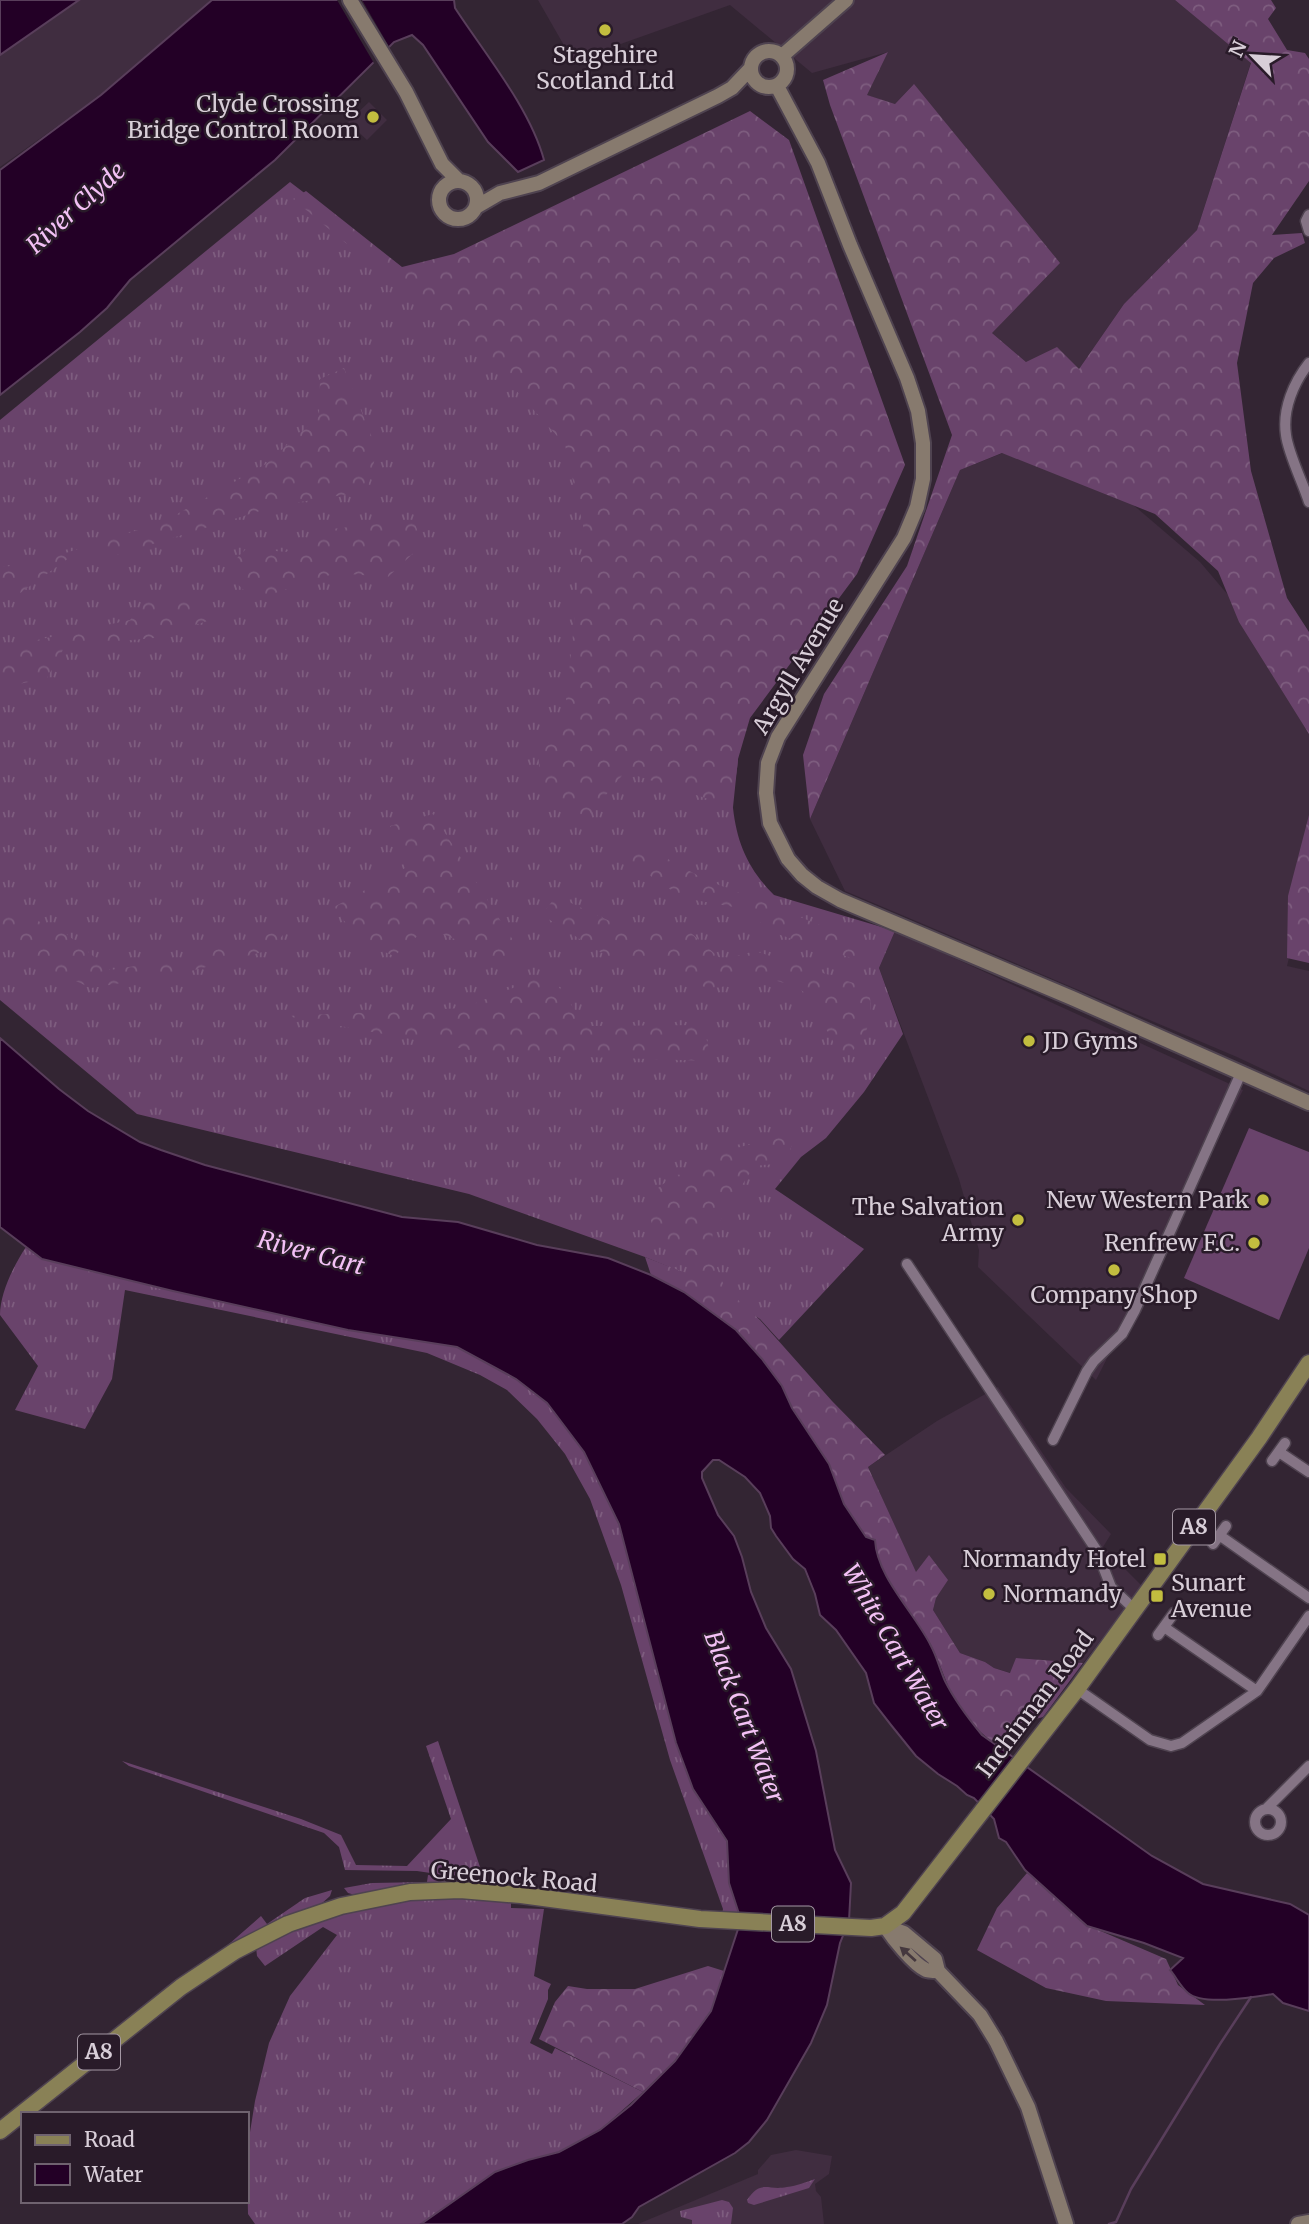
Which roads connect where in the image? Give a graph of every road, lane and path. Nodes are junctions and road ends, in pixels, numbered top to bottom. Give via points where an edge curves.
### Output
1 (351, 0) edge
2 (846, 0) edge
3 (782, 56) junction
4 (751, 68) junction
5 (759, 84) junction
6 (777, 86) junction
7 (732, 88) junction
8 (452, 183) junction
9 (473, 188) junction
10 (500, 193) junction
11 (476, 207) junction
12 (1309, 215) edge
13 (1309, 231) edge
14 (1309, 363) edge
15 (1309, 502) edge
16 (1241, 1073) junction
17 (1309, 1103) edge
18 (907, 1264) dead end
19 (1309, 1363) edge
20 (1053, 1440) dead end
21 (1272, 1461) dead end
22 (1309, 1472) edge
23 (1213, 1544) dead end
24 (1309, 1598) edge
25 (1134, 1609) junction
26 (1174, 1613) dead end
27 (1307, 1622) edge
28 (1077, 1689) junction
29 (1257, 1691) junction
30 (1309, 1766) edge
31 (1267, 1808) dead end
32 (885, 1926) junction
33 (24, 2112) edge
34 (21, 2114) edge
35 (0, 2131) edge
36 (1309, 2222) edge
37 (1066, 2224) edge
38 (1298, 2224) edge

1 - 8 street
2 - 3 street
3 - 4 street via 763,52
3 - 6 street via 788,67
4 - 5 street
4 - 7 street
5 - 6 street
5 - 7 street
6 - 16 street, Argyll Avenue via 818,163 907,378 918,411 923,479 904,538 778,737 768,763 770,823 788,859 802,875 840,900
7 - 10 street via 539,183
8 - 9 street
8 - 11 street via 442,191 440,203 445,213 456,218 468,216
9 - 10 street
9 - 11 street
10 - 11 street
12 - 13 street
14 - 15 street via 1292,390 1286,435
16 - 17 street, Argyll Avenue
16 - 20 street via 1135,1310 1122,1334 1087,1371
18 - 25 street via 1097,1551 1111,1587
19 - 25 main road, Inchinnan Road / A8
21 - 22 street via 1282,1447
23 - 24 street via 1223,1531
25 - 28 main road, Inchinnan Road / A8
26 - 29 street via 1161,1631
27 - 29 street
28 - 29 street via 1150,1740 1171,1746 1192,1737
28 - 32 main road, Inchinnan Road / A8 via 903,1913
30 - 31 street
32 - 33 main road, Greenock Road / A8 via 721,1921 460,1890 410,1892 341,1906 288,1924 235,1951 181,1987
32 - 37 street via 895,1943 927,1970 938,1971 980,2015 1028,2106
34 - 35 main road, Greenock Road / A8
36 - 38 street

